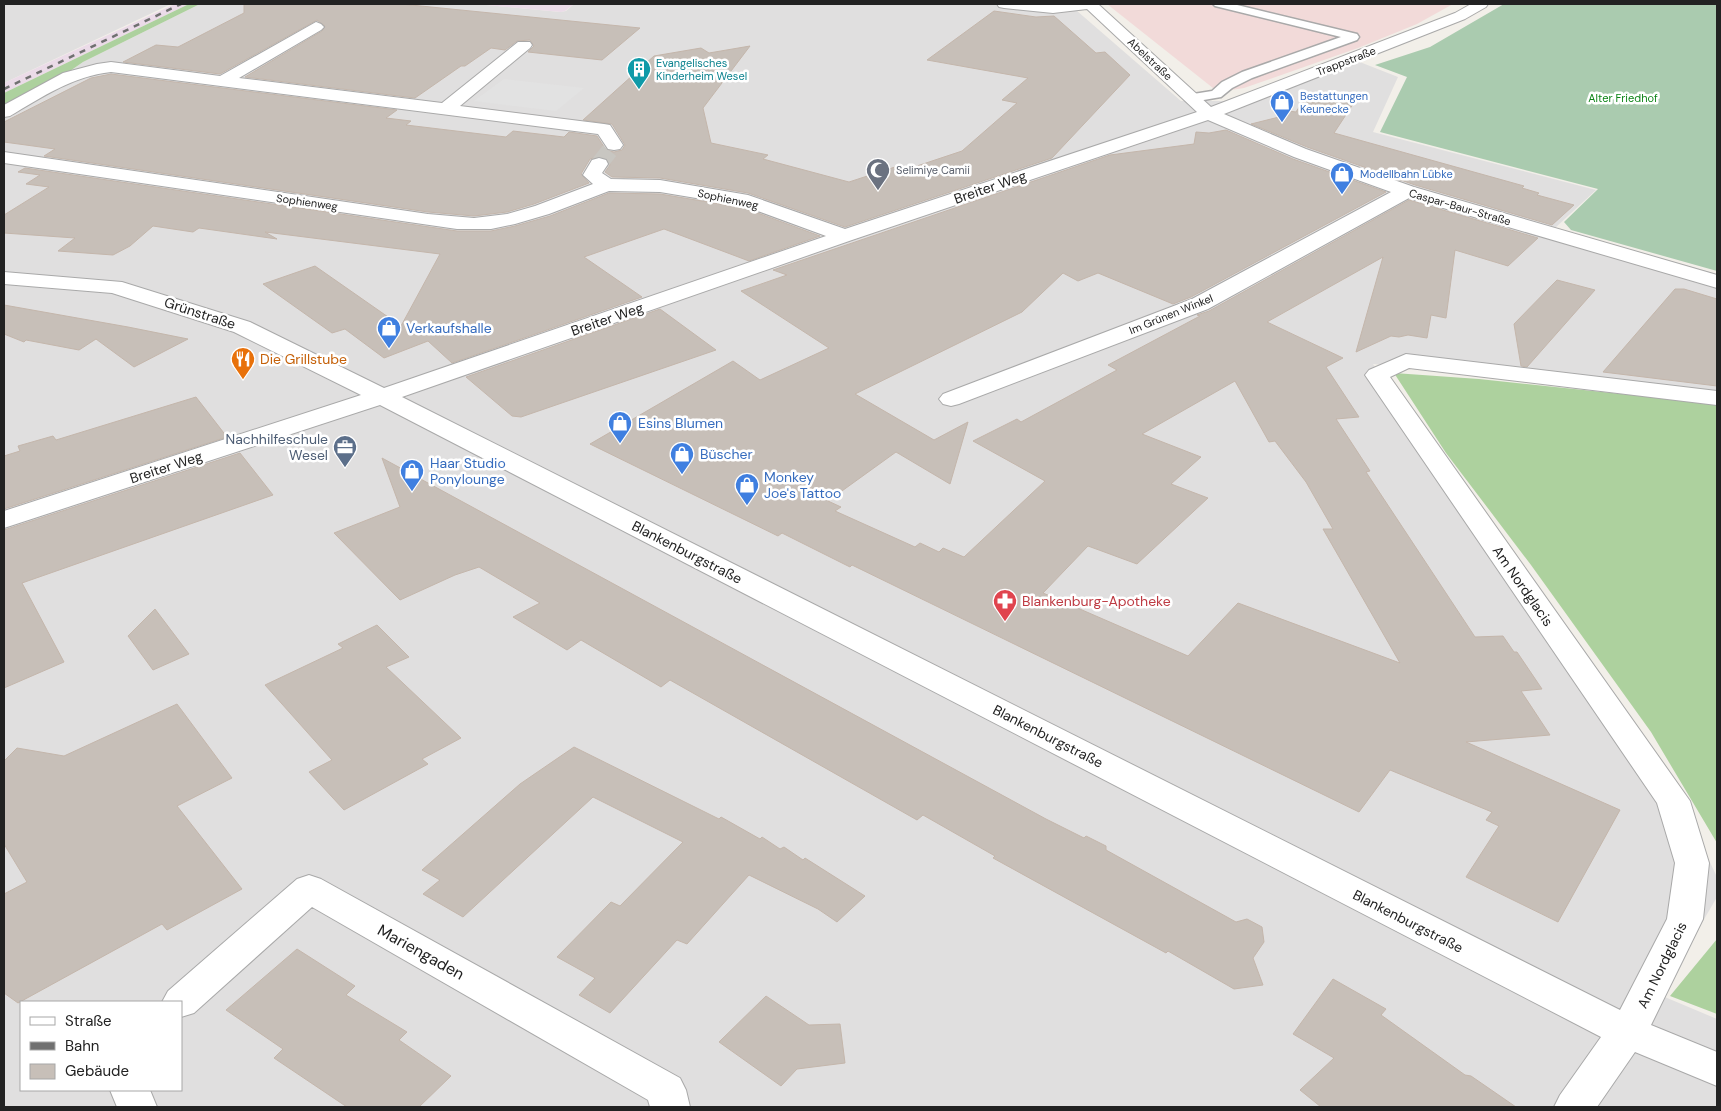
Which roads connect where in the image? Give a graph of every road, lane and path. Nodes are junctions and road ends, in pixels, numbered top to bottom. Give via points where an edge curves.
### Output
1 (1004, 4) edge
2 (1091, 4) edge
3 (1219, 4) edge
4 (1481, 4) edge
5 (316, 27) dead end
6 (524, 45) dead end
7 (224, 80) junction
8 (1192, 98) junction
9 (446, 109) junction
10 (4, 112) edge
11 (1209, 114) junction
12 (614, 145) dead end
13 (4, 157) edge
14 (599, 164) dead end
15 (607, 185) junction
16 (1407, 192) junction
17 (845, 236) junction
18 (4, 278) edge
19 (1717, 282) edge
20 (382, 396) junction
21 (1717, 398) edge
22 (951, 399) dead end
23 (4, 520) edge
24 (182, 1001) edge
25 (1617, 1047) junction
26 (1717, 1069) edge
27 (130, 1091) edge
28 (137, 1107) edge
29 (670, 1107) edge
30 (1574, 1107) edge

1 - 2 street via 1053,9
2 - 8 street, Abelstraße
3 - 8 lane via 1353,37 1247,75 1216,94
4 - 11 street, Trappstraße via 1460,16
5 - 7 street
6 - 9 street
7 - 9 street
7 - 10 street via 102,67 75,74
8 - 11 street, Abelstraße
9 - 12 street via 604,129
11 - 16 street, Caspar-Baur-Straße via 1300,153
11 - 17 street, Breiter Weg
13 - 15 street, Sophienweg via 475,224 549,208
14 - 15 street via 592,175
15 - 17 street, Sophienweg via 660,186 748,201
16 - 19 street, Caspar-Baur-Straße
16 - 22 street, Im Grünen Winkel via 1200,304
17 - 20 street, Breiter Weg
18 - 20 street, Grünstraße via 114,287 155,299 242,327
20 - 23 street, Breiter Weg
20 - 25 street, Blankenburgstraße
21 - 25 street, Am Nordglacis via 1406,361 1377,375 1673,801 1692,863 1686,919 1642,1007
24 - 29 street, Mariengaden via 310,889 666,1090
25 - 26 street, Blankenburgstraße
25 - 30 street, Am Nordglacis
27 - 28 street

